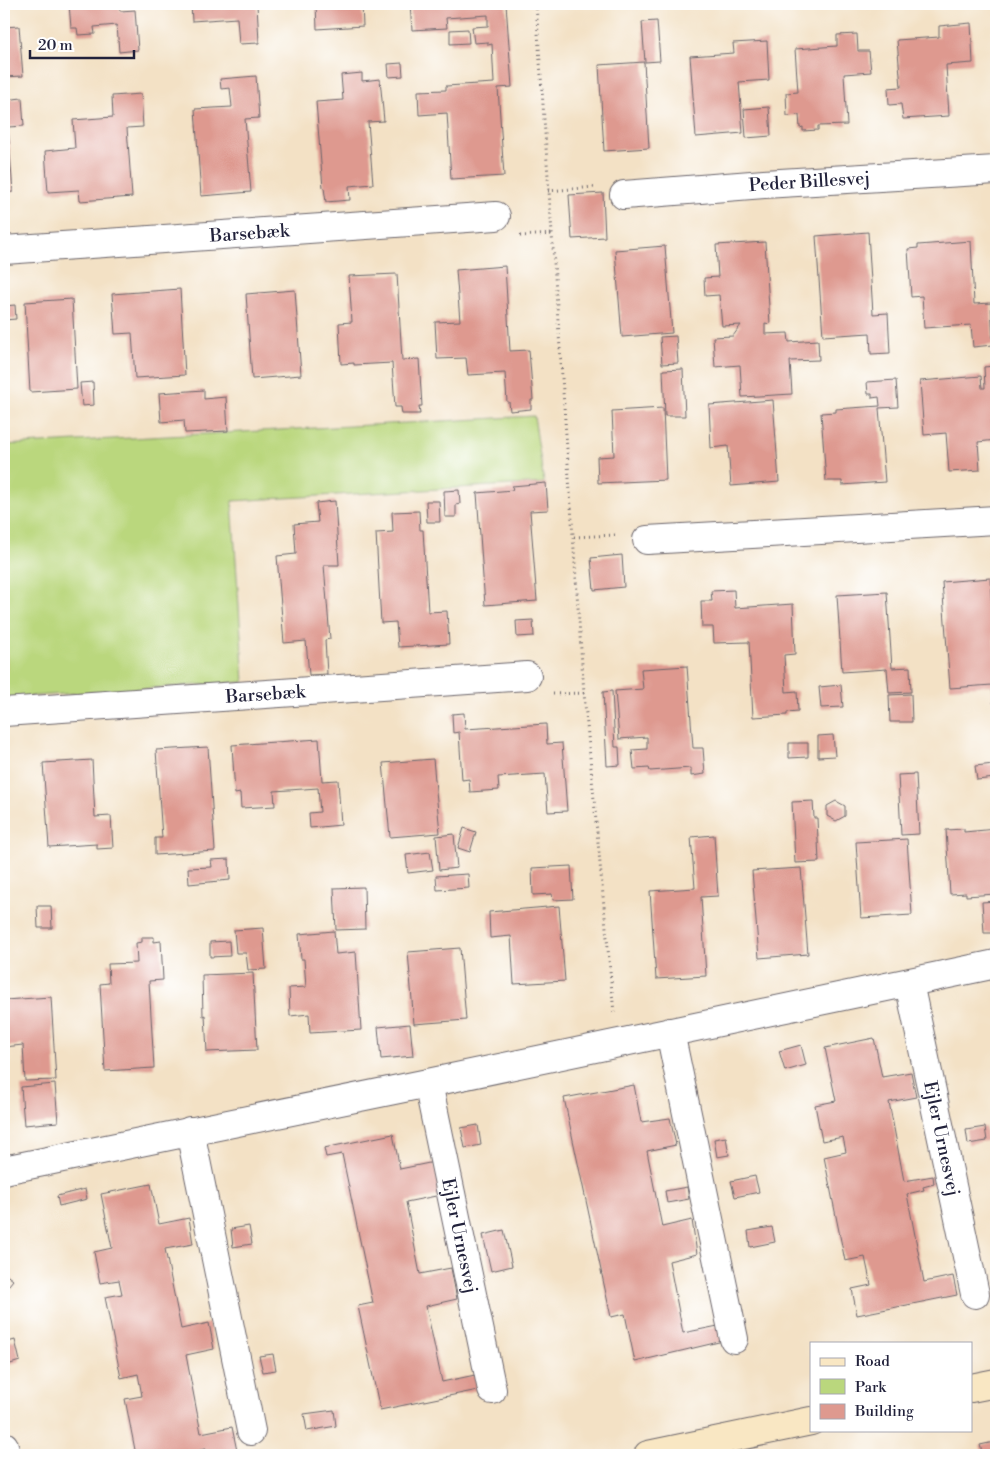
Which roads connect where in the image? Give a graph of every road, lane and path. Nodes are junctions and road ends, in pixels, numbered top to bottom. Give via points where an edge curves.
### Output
1 (536, 4) edge
2 (996, 170) edge
3 (548, 191) junction
4 (624, 194) joint
5 (496, 216) dead end
6 (4, 250) edge
7 (996, 520) edge
8 (574, 537) junction
9 (647, 540) joint
10 (527, 676) dead end
11 (4, 712) edge
12 (996, 964) edge
13 (909, 983) junction
14 (670, 1032) junction
15 (617, 1043) junction
16 (428, 1083) junction
17 (190, 1131) junction
18 (4, 1170) edge
19 (975, 1294) dead end
20 (734, 1339) dead end
21 (996, 1383) edge
22 (972, 1388) edge
23 (492, 1390) dead end
24 (810, 1421) edge
25 (251, 1431) dead end
26 (4, 1446) edge
27 (6, 1455) edge
28 (648, 1455) edge

1 - 3 path
2 - 4 street, Peder Billesvej
3 - 4 path via 619,184
3 - 8 path
5 - 6 street, Barsebæk
7 - 9 street
8 - 9 path via 640,533
8 - 15 path via 584,693
10 - 11 street, Barsebæk
12 - 13 street
13 - 14 street
13 - 19 street, Ejler Urnesvej
14 - 15 street
14 - 20 street
15 - 16 street
16 - 17 street
16 - 23 street, Ejler Urnesvej
17 - 18 street
17 - 25 street
21 - 22 street
24 - 28 street
26 - 27 street

